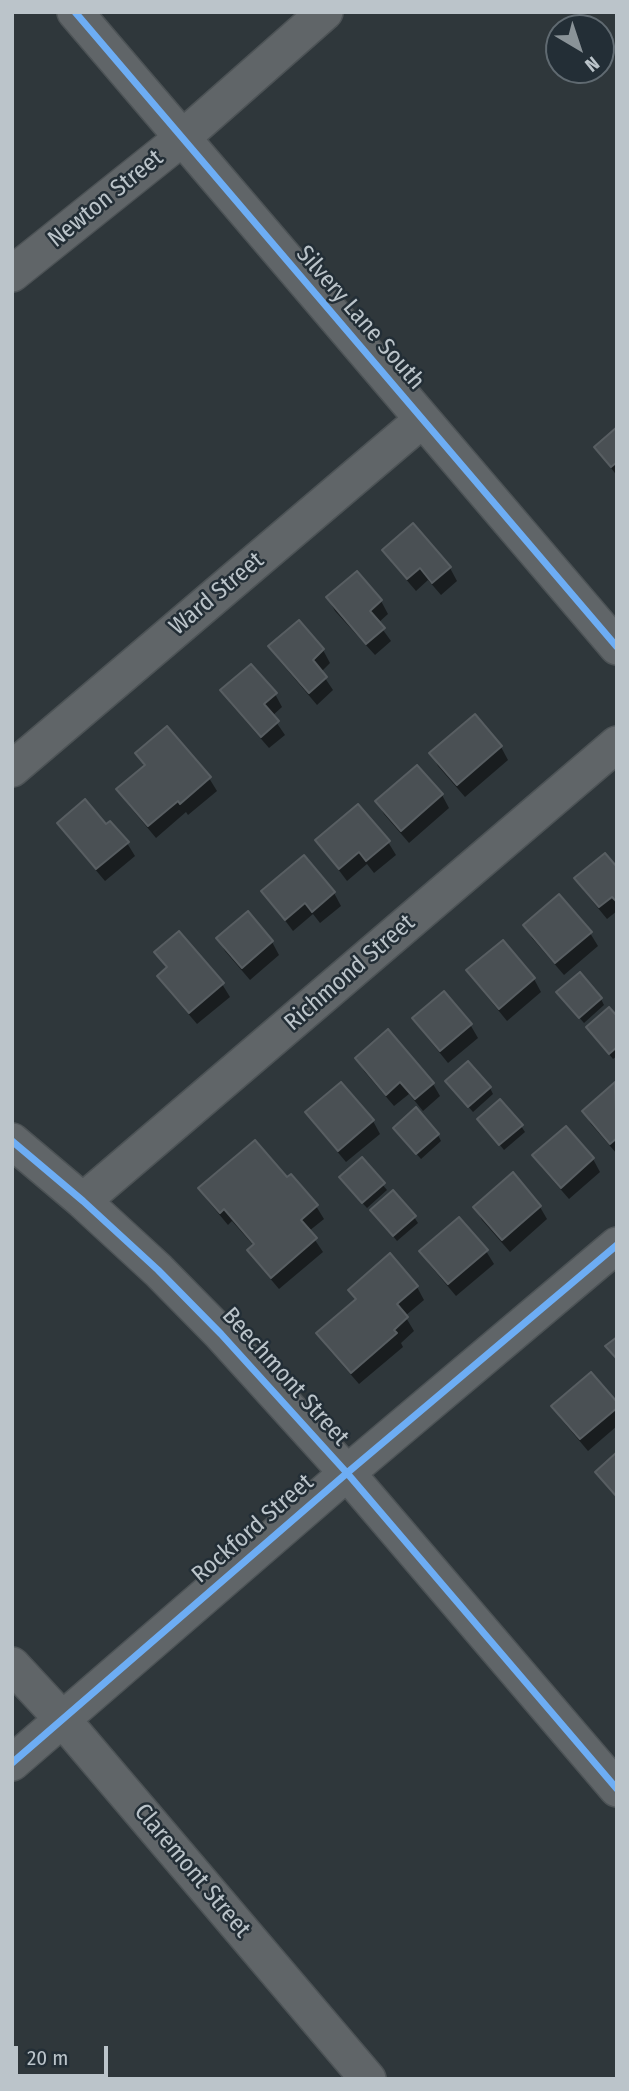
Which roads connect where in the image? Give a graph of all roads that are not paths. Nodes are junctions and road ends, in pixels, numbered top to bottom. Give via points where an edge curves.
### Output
1 (75, 12) edge
2 (325, 12) edge
3 (181, 139) junction
4 (12, 274) edge
5 (422, 420) junction
6 (617, 647) edge
7 (617, 744) edge
8 (12, 769) edge
9 (12, 1141) edge
10 (83, 1201) junction
11 (617, 1245) edge
12 (347, 1474) junction
13 (12, 1665) edge
14 (63, 1720) junction
15 (12, 1763) edge
16 (612, 1773) edge
17 (368, 2079) edge

1 - 3 street, Silvery Lane South
2 - 3 street, Newton Street
3 - 4 street, Newton Street
3 - 5 street, Silvery Lane South
5 - 6 street, Silvery Lane South
5 - 8 street, Ward Street
7 - 10 street, Richmond Street
9 - 10 street, Beechmont Street
10 - 12 street, Beechmont Street via 221,1334
11 - 12 street, Rockford Street
12 - 14 street, Rockford Street
12 - 16 street, Beechmont Street
13 - 14 street, Claremont Street
14 - 15 street, Rockford Street
14 - 17 street, Claremont Street

